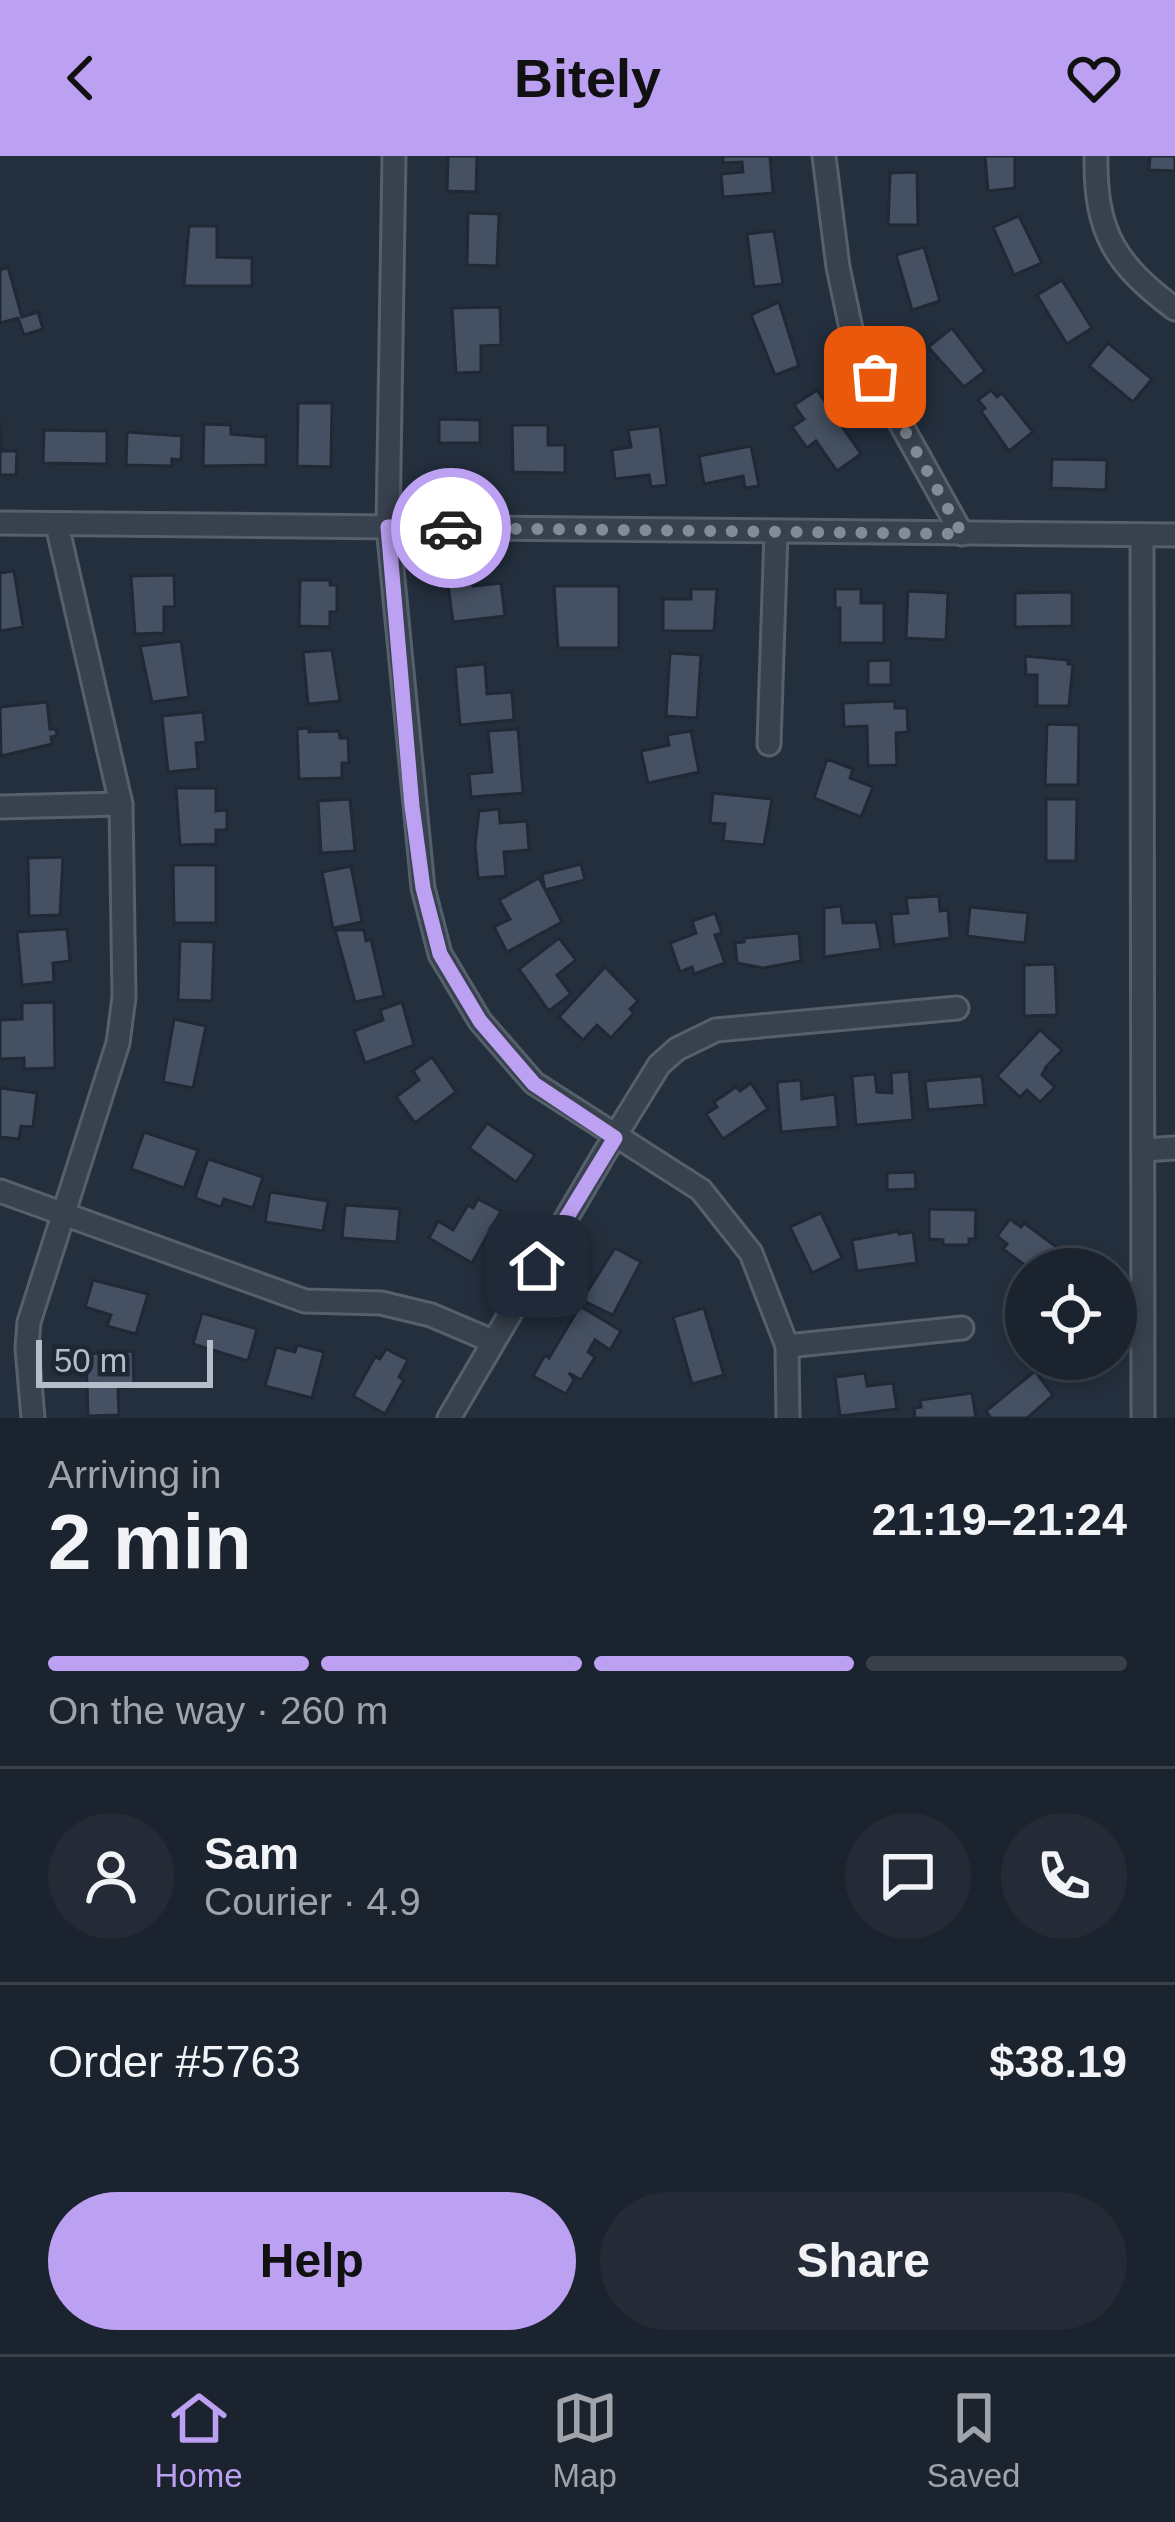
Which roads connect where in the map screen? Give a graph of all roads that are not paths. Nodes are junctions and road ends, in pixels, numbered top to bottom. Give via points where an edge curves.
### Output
1 (394, 156) edge
2 (824, 156) edge
3 (1096, 156) edge
4 (1175, 309) edge
5 (0, 524) edge
6 (57, 525) junction
7 (388, 527) junction
8 (776, 533) junction
9 (962, 534) junction
10 (1142, 535) junction
11 (1175, 535) edge
12 (769, 744) dead end
13 (121, 804) junction
14 (0, 807) edge
15 (957, 1008) dead end
16 (615, 1138) junction
17 (1175, 1148) edge
18 (1144, 1150) junction
19 (0, 1191) edge
20 (64, 1213) junction
21 (962, 1328) dead end
22 (492, 1341) junction
23 (787, 1346) junction
24 (33, 1418) edge
25 (449, 1418) edge
26 (788, 1418) edge
27 (1143, 1418) edge

1 - 7 street
2 - 9 street via 854,338
3 - 4 street via 1096,196 1109,240 1137,280
5 - 6 street
6 - 7 street
6 - 13 street
7 - 8 street
7 - 16 street via 420,868 440,954 480,1021 534,1084
8 - 9 street
8 - 12 street
9 - 10 street
10 - 11 street
10 - 18 street
13 - 14 street
13 - 20 street via 118,1043
15 - 16 street via 697,1036 659,1066
16 - 22 street
16 - 23 street via 701,1190 752,1252
17 - 18 street
18 - 27 street
19 - 20 street
20 - 22 street via 305,1301 382,1303
20 - 24 street via 29,1322
21 - 23 street
22 - 25 street
23 - 26 street

